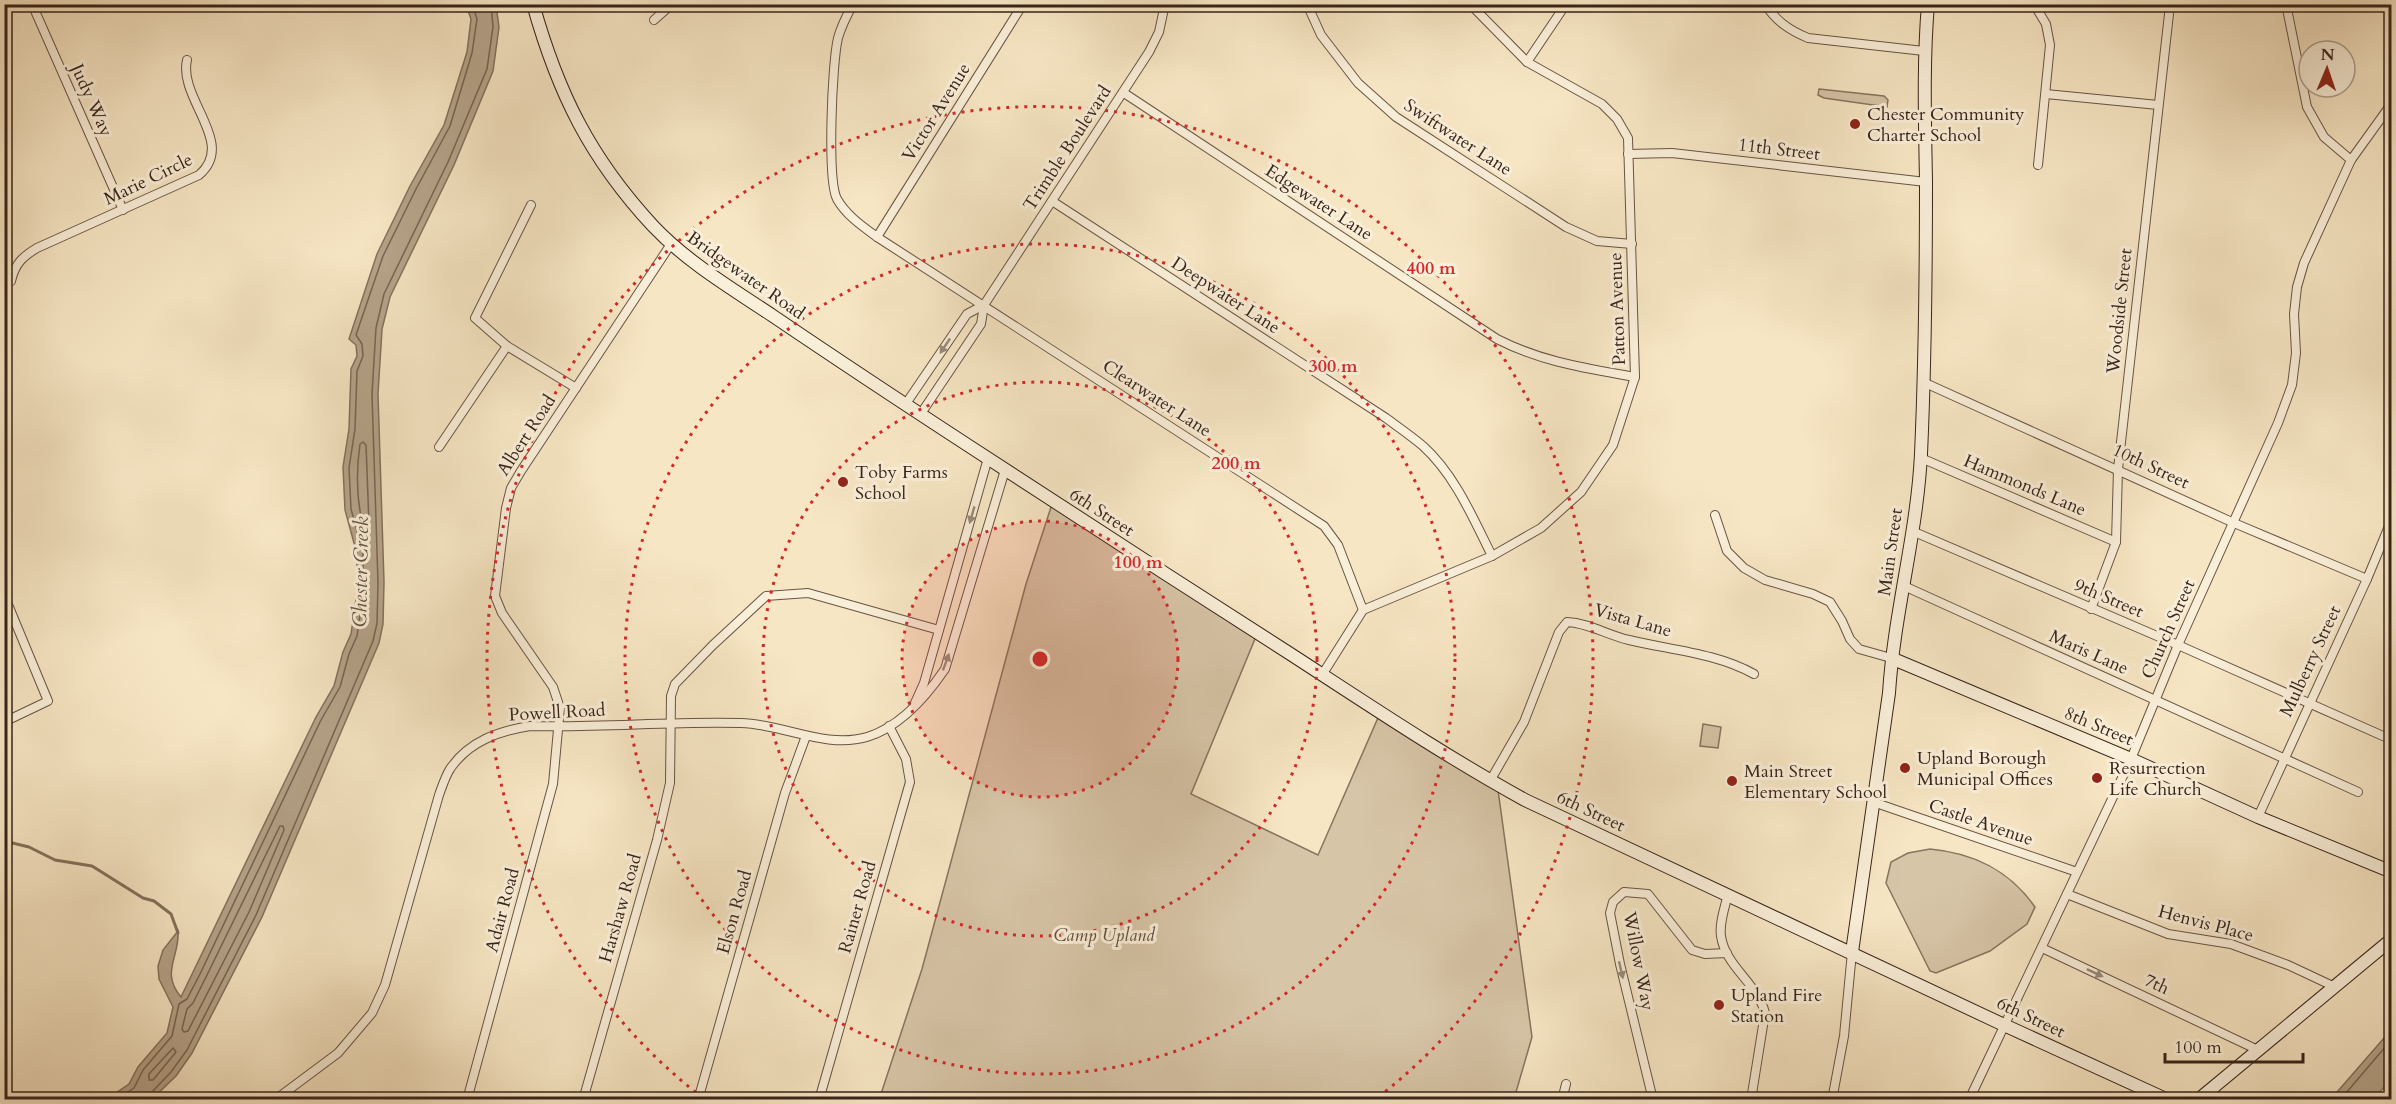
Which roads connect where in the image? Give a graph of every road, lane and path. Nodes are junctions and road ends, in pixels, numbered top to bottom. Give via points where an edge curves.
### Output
1 (32, 4) edge
2 (533, 4) edge
3 (672, 4) edge
4 (853, 4) edge
5 (1023, 4) edge
6 (1165, 4) edge
7 (1306, 4) edge
8 (1470, 4) edge
9 (1566, 4) edge
10 (1765, 4) edge
11 (1928, 4) edge
12 (2034, 4) edge
13 (2286, 4) edge
14 (2169, 14) dead end
15 (654, 20) dead end
16 (1924, 51) junction
17 (187, 60) dead end
18 (1527, 62) junction
19 (1124, 93) junction
20 (2046, 94) junction
21 (2391, 103) edge
22 (2158, 105) junction
23 (1628, 154) junction
24 (2351, 160) junction
25 (2038, 165) dead end
26 (1926, 182) junction
27 (1052, 201) junction
28 (531, 206) dead end
29 (123, 210) junction
30 (877, 237) junction
31 (671, 244) junction
32 (1632, 244) junction
33 (11, 281) dead end
34 (984, 304) junction
35 (507, 346) junction
36 (1635, 377) junction
37 (1923, 382) junction
38 (576, 388) junction
39 (905, 405) junction
40 (920, 415) junction
41 (439, 447) dead end
42 (988, 458) junction
43 (1921, 458) junction
44 (2118, 469) junction
45 (1005, 470) junction
46 (1035, 490) joint
47 (1715, 515) dead end
48 (2391, 519) edge
49 (2235, 523) junction
50 (1912, 531) junction
51 (2116, 542) junction
52 (1492, 556) junction
53 (2367, 579) junction
54 (1904, 586) junction
55 (4, 596) edge
56 (2091, 609) junction
57 (1363, 610) junction
58 (939, 630) junction
59 (2178, 645) junction
60 (1891, 658) junction
61 (1754, 674) dead end
62 (1322, 675) junction
63 (2154, 700) junction
64 (2308, 704) junction
65 (912, 708) junction
66 (4, 722) edge
67 (671, 724) junction
68 (890, 726) junction
69 (558, 727) junction
70 (806, 735) junction
71 (2391, 740) edge
72 (2283, 758) junction
73 (2131, 759) junction
74 (1490, 781) junction
75 (2358, 792) dead end
76 (1873, 802) junction
77 (2258, 817) junction
78 (2077, 872) junction
79 (2391, 872) edge
80 (1728, 894) junction
81 (2067, 894) junction
82 (2391, 939) edge
83 (2042, 948) junction
84 (1852, 952) junction
85 (1727, 953) junction
86 (2335, 987) junction
87 (2004, 1025) junction
88 (2258, 1050) junction
89 (1566, 1084) dead end
90 (286, 1096) edge
91 (275, 1100) edge
92 (467, 1100) edge
93 (583, 1100) edge
94 (698, 1100) edge
95 (819, 1100) edge
96 (1562, 1100) edge
97 (1653, 1100) edge
98 (1751, 1100) edge
99 (1832, 1100) edge
100 (1969, 1100) edge
101 (2168, 1100) edge
102 (2198, 1100) edge

1 - 29 street, Judy Way
2 - 31 street, Bridgewater Road via 559,82 585,139 613,180
3 - 15 street
4 - 30 street, Clearwater Lane via 838,39 835,61 831,174 836,198 854,220
5 - 30 street, Victor Avenue
6 - 19 street, Trimble Boulevard via 1159,32
7 - 32 street, Swiftwater Lane via 1321,35 1358,83 1396,117 1566,226 1597,241
8 - 18 street, Patton Avenue
9 - 18 street
10 - 16 street via 1773,16 1808,38
11 - 16 street, Main Street
12 - 20 street via 2046,24 2050,45
13 - 24 street via 2307,107 2324,137
14 - 22 street, Woodside Street
16 - 26 street, Main Street
17 - 29 street, Marie Circle via 187,84 213,144 208,167 199,175
18 - 23 street, Patton Avenue via 1602,104 1628,138
19 - 27 street, Trimble Boulevard
19 - 36 street, Edgewater Lane via 1497,339 1524,353 1561,364
20 - 22 street
20 - 25 street
21 - 24 street, Church Street
22 - 44 street, Woodside Street
23 - 26 street, 11th Street via 1672,153
23 - 32 street, Patton Avenue
24 - 49 street, Church Street via 2296,287 2292,385
26 - 37 street, Main Street
27 - 34 street, Trimble Boulevard
27 - 52 street, Deepwater Lane via 1423,446 1463,498
28 - 35 street via 475,318
29 - 33 street, Marie Circle via 24,256 14,267
30 - 34 street, Clearwater Lane
31 - 38 street, Albert Road
31 - 39 street, Bridgewater Road
32 - 36 street, Patton Avenue
34 -> 39 street, Trimble Boulevard via 967,314
34 - 40 street, Trimble Boulevard via 981,324
34 - 57 street, Clearwater Lane via 1324,526 1338,545
35 - 38 street
35 - 41 street
36 - 52 street, Patton Avenue via 1613,445 1581,492 1541,528
37 - 43 street, Main Street
37 - 44 street, 10th Street
38 - 69 street, Albert Road via 511,488 495,596 502,613 553,687 560,708
39 - 40 street, Bridgewater Road
40 - 42 street, Bridgewater Road
42 - 45 street, Bridgewater Road
42 -> 58 street, Powell Road
43 - 50 street, Main Street
43 - 51 street, Hammonds Lane
44 - 49 street, 10th Street
44 - 51 street, Woodside Street
45 - 46 street, Bridgewater Road
65 -> 45 street, Powell Road via 945,669
46 - 62 street, 6th Street
47 - 60 street via 1727,551 1744,568 1765,580 1830,602 1859,649
48 - 53 street, Mulberry Street
49 - 53 street, 10th Street
49 - 59 street, Church Street
50 - 54 street, Main Street
50 - 56 street, 9th Street
51 - 56 street, Woodside Street
52 - 57 street, Patton Avenue
53 - 64 street, Mulberry Street
54 - 60 street, Main Street
54 - 63 street, Maris Lane
55 - 66 street via 48,701
56 - 59 street, 9th Street
57 - 62 street
58 - 65 street, Powell Road via 924,683
58 - 67 street, Harshaw Road via 808,592 766,596 675,684
59 - 63 street, Church Street
59 - 64 street, 9th Street
60 - 73 street, 8th Street
60 - 76 street, Main Street
61 - 74 street, Vista Lane via 1734,663 1626,640 1581,622 1567,622 1559,632 1524,722
62 - 74 street, 6th Street
63 - 72 street, Maris Lane
63 - 73 street, Church Street
64 - 71 street, 9th Street
64 - 72 street, Mulberry Street
65 - 68 street, Powell Road
67 - 69 street, Powell Road
67 - 70 street, Powell Road via 743,723
67 - 93 street, Harshaw Road via 670,783 660,828
68 - 70 street, Powell Road via 845,741
68 - 95 street, Rainer Road via 906,759 910,782
69 - 90 street, Powell Road via 530,726 485,737 450,769 438,795 385,985 372,1013 338,1053
69 - 92 street, Adair Road via 554,784
70 - 94 street, Elson Road via 785,793
72 - 75 street, Maris Lane
72 - 77 street, Mulberry Street
73 - 77 street, 8th Street
73 - 78 street, Church Street
74 - 80 street, 6th Street
76 - 78 street, Castle Avenue
76 - 84 street, Main Street
77 - 79 street, 8th Street
78 - 81 street, Church Street
80 - 84 street, 6th Street
80 - 85 street via 1721,936
81 - 83 street, Church Street
81 - 86 street, Henvis Place via 2168,933 2231,944
82 - 86 street
83 - 87 street, Church Street
83 -> 88 street, 7th
84 - 87 street, 6th Street
84 - 99 street, Main Street via 1844,1036
85 -> 97 street, Willow Way via 1692,950 1648,894 1624,892 1613,902 1610,913 1620,964
85 - 98 street via 1765,1013
86 - 88 street
87 - 100 street, Church Street
87 - 101 street, 6th Street
88 - 102 street
89 - 96 street
90 - 91 street, Powell Road

